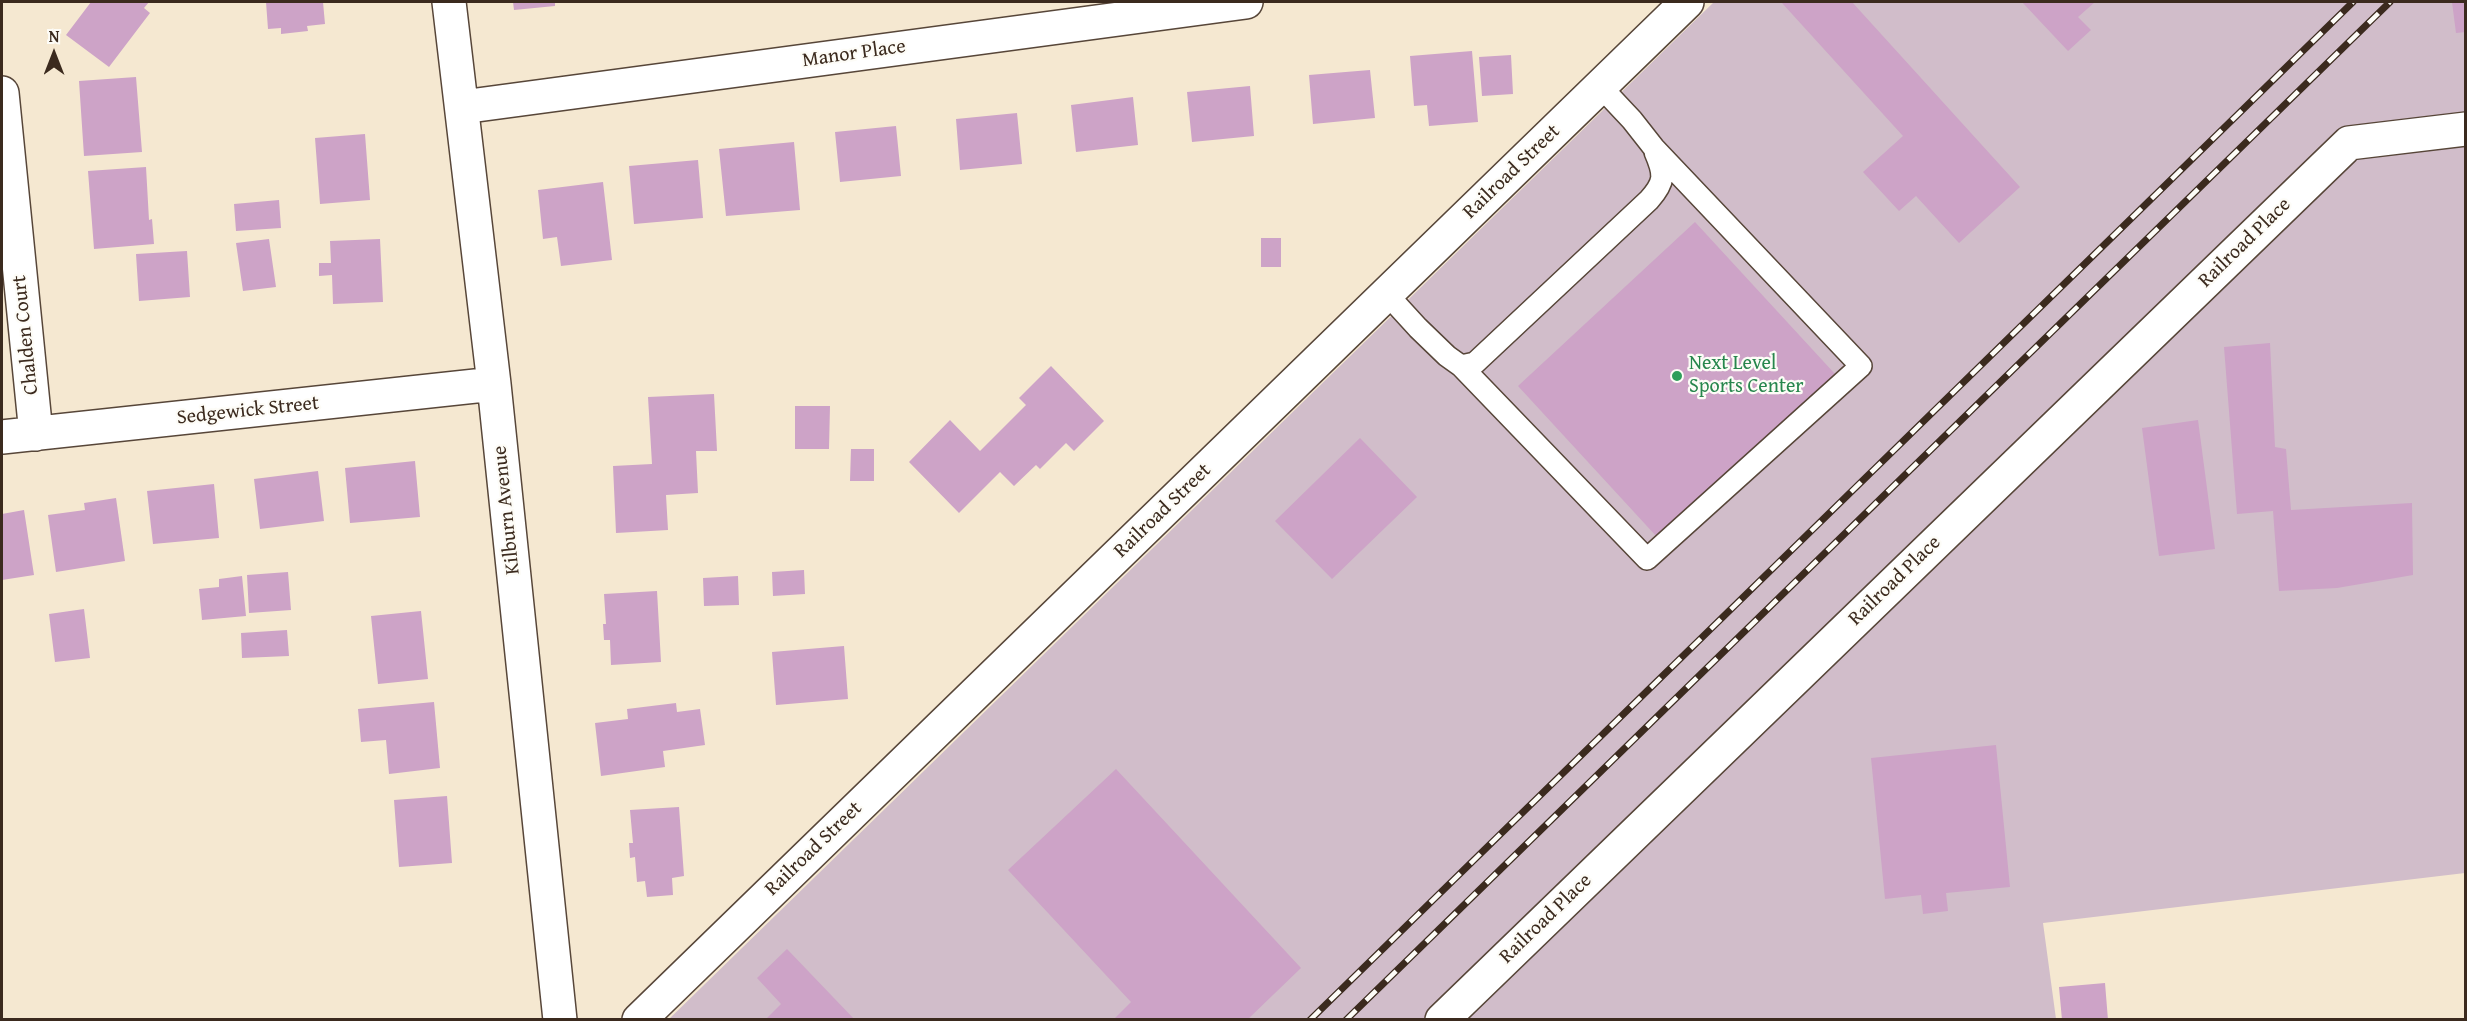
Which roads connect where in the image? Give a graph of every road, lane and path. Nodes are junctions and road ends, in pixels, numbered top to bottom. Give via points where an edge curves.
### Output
1 (449, 2) edge
2 (1246, 2) edge
3 (1687, 2) edge
4 (1600, 87) junction
5 (2, 93) edge
6 (462, 107) junction
7 (2466, 129) edge
8 (1654, 148) junction
9 (1386, 293) junction
10 (1454, 361) junction
11 (494, 384) junction
12 (36, 434) junction
13 (2, 438) edge
14 (560, 1020) edge
15 (639, 1020) edge
16 (1442, 1020) edge

1 - 6 street, Kilburn Avenue
2 - 6 street, Manor Place
3 - 4 street, Railroad Street
4 - 8 lane
4 - 9 street, Railroad Street
5 - 12 street, Chalden Court
6 - 11 street, Kilburn Avenue
7 - 16 street, Railroad Place via 2349,143
8 - 10 lane via 1663,176 1649,200 1475,363
8 - 10 lane via 1861,366 1647,559
9 - 10 lane
9 - 15 street, Railroad Street
11 - 12 street, Sedgewick Street
11 - 14 street, Kilburn Avenue
12 - 13 street, Sedgewick Street

